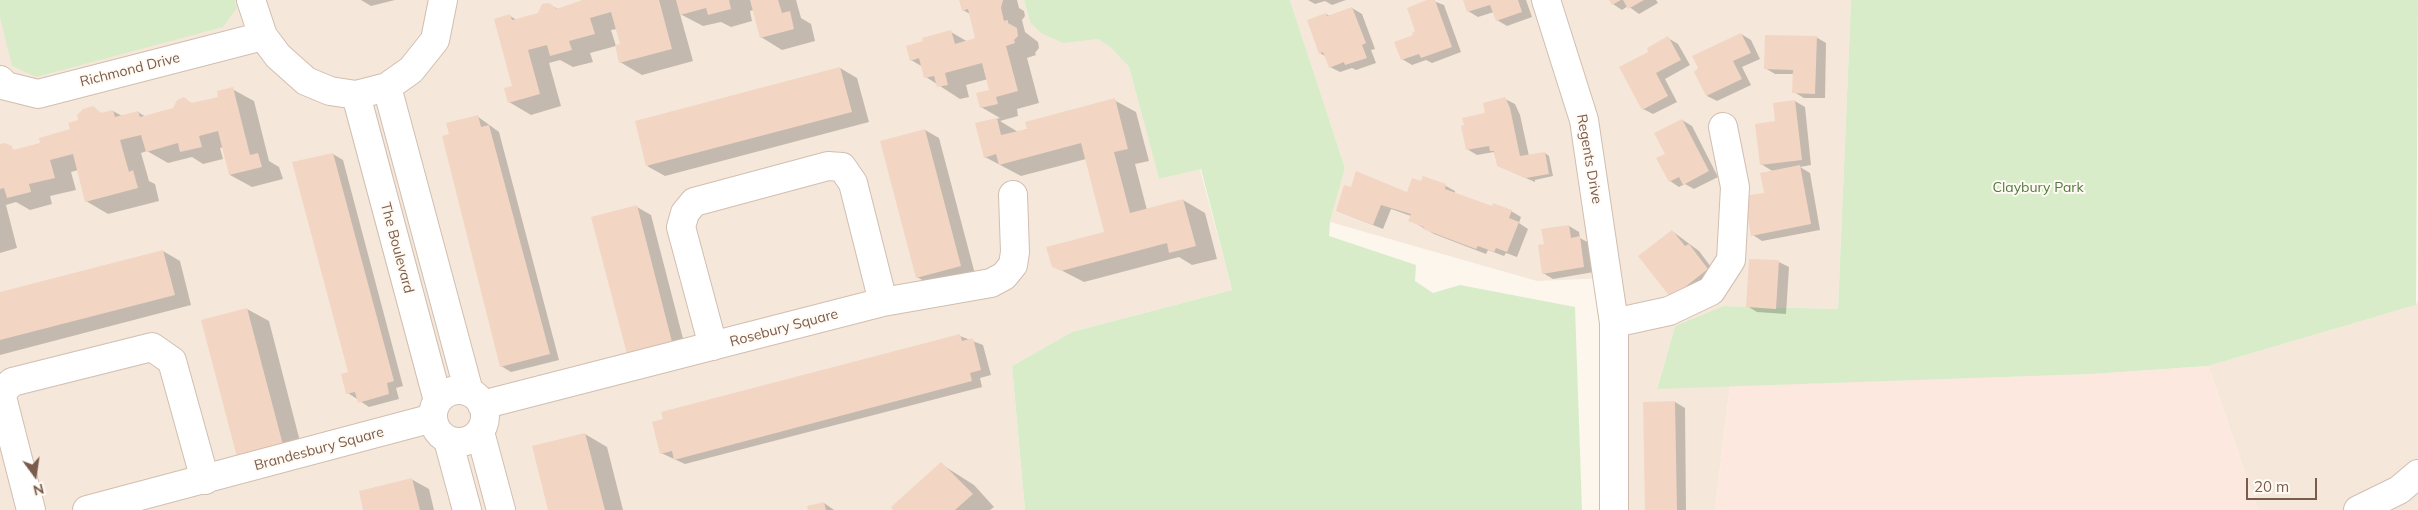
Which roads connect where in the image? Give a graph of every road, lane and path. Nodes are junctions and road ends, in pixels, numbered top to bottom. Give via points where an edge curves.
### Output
1 (251, 0) edge
2 (444, 0) edge
3 (1546, 0) edge
4 (263, 36) junction
5 (0, 80) edge
6 (387, 87) junction
7 (356, 95) junction
8 (1724, 127) dead end
9 (1013, 195) dead end
10 (882, 302) junction
11 (1614, 323) junction
12 (713, 346) junction
13 (2, 388) edge
14 (476, 398) junction
15 (440, 420) junction
16 (480, 432) junction
17 (2418, 474) edge
18 (205, 480) junction
19 (32, 510) edge
20 (87, 510) edge
21 (467, 510) edge
22 (501, 510) edge
23 (1614, 510) edge
24 (2358, 510) edge

1 - 4 street
2 - 6 street via 435,40 411,70
3 - 11 street, Regents Drive via 1584,120
4 - 5 street, Richmond Drive via 38,94 6,86
4 - 7 street via 278,56 306,81 330,91
6 - 7 street
6 - 14 street
7 - 15 street, The Boulevard
8 - 11 street via 1735,187 1731,260 1711,291 1669,310
9 - 10 street, Rosebury Square via 1015,252 1013,265 1004,276 991,283
10 - 12 street, Rosebury Square
10 - 12 street via 853,183 842,167 818,169 694,202 685,213 680,227
11 - 23 street, Regents Drive
12 - 14 street, Rosebury Square
13 - 18 street via 12,382 152,347 172,361
13 - 19 street
14 - 15 street via 450,392
14 - 16 street via 485,419
15 - 16 street via 462,442
15 - 18 street, Brandesbury Square
15 - 21 street, The Boulevard
16 - 22 street
17 - 24 street via 2399,490
18 - 20 street, Brandesbury Square

